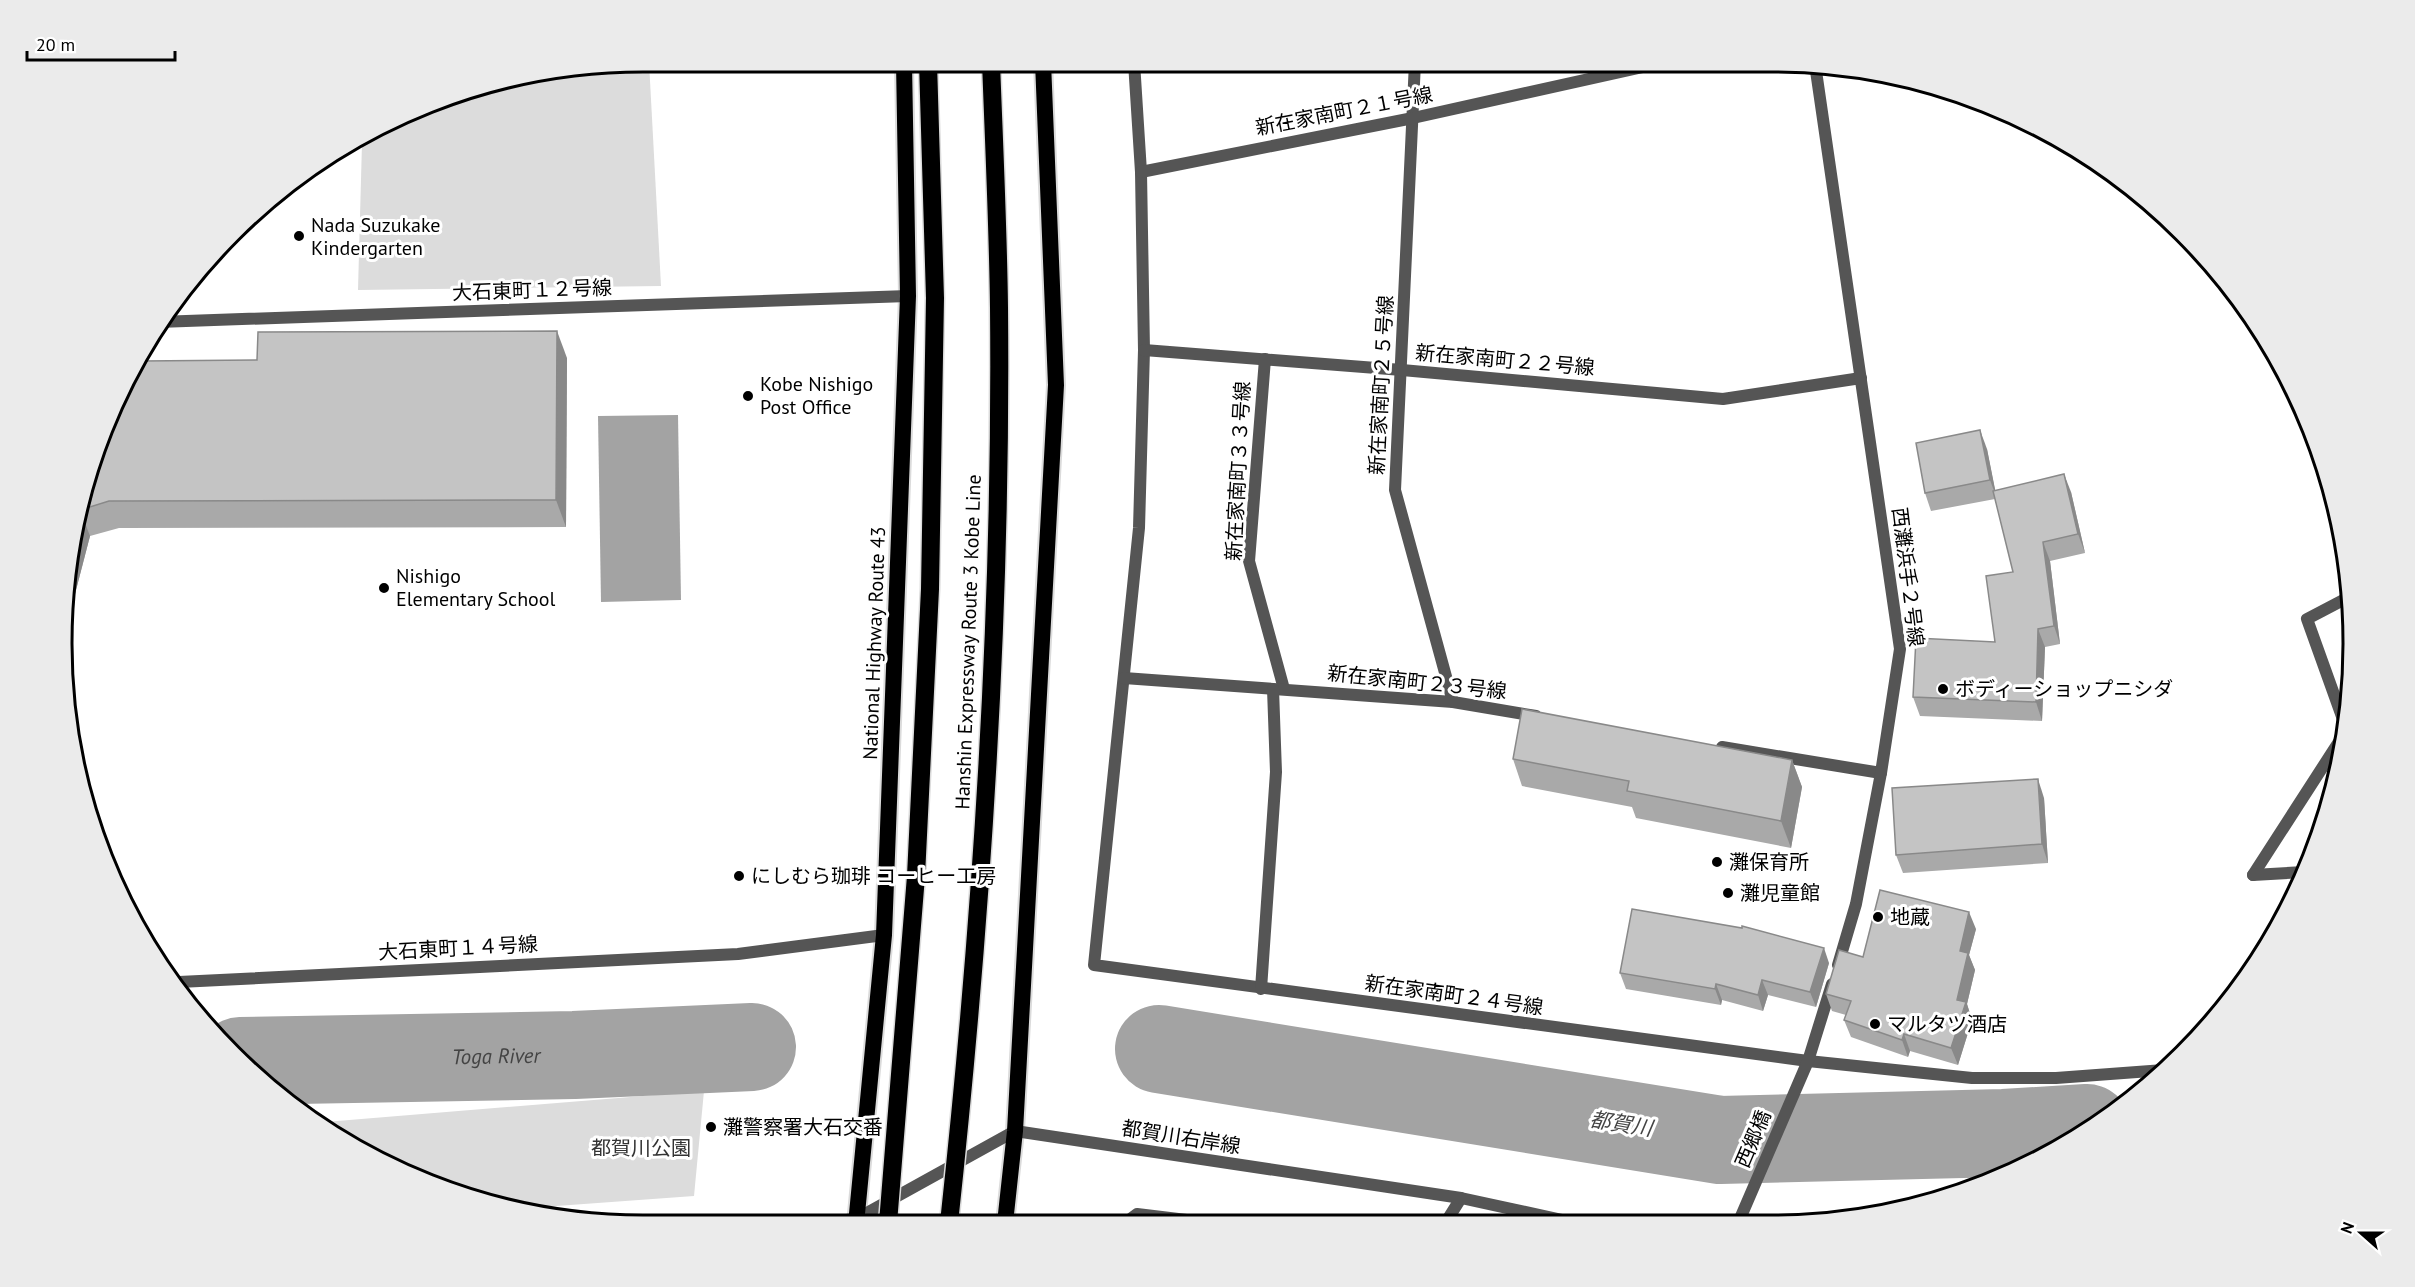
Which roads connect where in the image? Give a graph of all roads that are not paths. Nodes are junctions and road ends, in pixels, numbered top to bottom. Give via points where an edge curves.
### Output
1 (904, 72) edge
2 (928, 72) edge
3 (992, 72) edge
4 (1043, 72) edge
5 (1135, 72) edge
6 (1415, 72) edge
7 (1620, 72) edge
8 (1816, 74) edge
9 (1413, 118) junction
10 (1141, 172) junction
11 (908, 296) junction
12 (171, 322) edge
13 (1144, 350) junction
14 (1264, 359) junction
15 (1402, 370) junction
16 (1861, 378) junction
17 (2341, 601) edge
18 (1124, 678) junction
19 (1279, 689) junction
20 (1453, 702) junction
21 (2339, 708) edge
22 (1543, 717) edge
23 (1713, 746) edge
24 (2333, 752) edge
25 (1881, 773) junction
26 (2294, 873) edge
27 (884, 935) junction
28 (183, 982) edge
29 (1261, 988) junction
30 (1808, 1062) junction
31 (2150, 1071) edge
32 (1797, 1086) joint
33 (1016, 1131) junction
34 (1461, 1198) junction
35 (857, 1215) edge
36 (867, 1215) edge
37 (889, 1215) edge
38 (951, 1215) edge
39 (1006, 1215) edge
40 (1450, 1215) edge
41 (1539, 1215) edge
42 (1742, 1215) edge

1 - 11 highway, National Highway Route 43
2 - 37 highway, Hanshin Expressway Route 3 Kobe Line, bridge via 935,298 930,589 916,876
3 - 38 highway, Hanshin Expressway Route 3 Kobe Line, bridge via 999,307 995,590 980,884
4 - 33 highway via 1056,385
5 - 10 street
6 - 9 street, 新在家南町２５号線
7 - 9 street, 新在家南町２１号線
8 - 16 street, 西灘浜手２号線
9 - 10 street, 新在家南町２１号線
9 - 15 street, 新在家南町２５号線
10 - 13 street
11 - 12 street, 大石東町１２号線
11 - 27 highway, National Highway Route 43
13 - 14 street, 新在家南町２２号線
13 - 18 street via 1139,528
14 - 15 street, 新在家南町２２号線
14 - 19 street, 新在家南町３３号線 via 1249,561
15 - 16 street, 新在家南町２２号線 via 1723,399
15 - 20 street, 新在家南町２５号線 via 1395,490
16 - 25 street, 西灘浜手２号線 via 1900,649
17 - 21 street via 2307,619
18 - 19 street, 新在家南町２３号線
18 - 29 street, 新在家南町２４号線 via 1094,965
19 - 20 street, 新在家南町２３号線
19 - 29 street, 新在家南町３３号線
20 - 22 street, 新在家南町２３号線
23 - 25 street
24 - 26 street via 2253,875
25 - 30 street, 西灘浜手２号線 via 1856,904
27 - 28 street, 大石東町１４号線 via 738,954
27 - 35 highway, National Highway Route 43
29 - 30 street, 新在家南町２４号線
30 - 31 street, 新在家南町２４号線 via 1972,1078 2056,1078
30 - 32 street, 西灘浜手２号線
32 - 42 street, 西郷橋
33 - 34 street, 都賀川右岸線
33 - 36 street
33 - 39 highway
34 - 40 street
34 - 41 street, 都賀川右岸線

